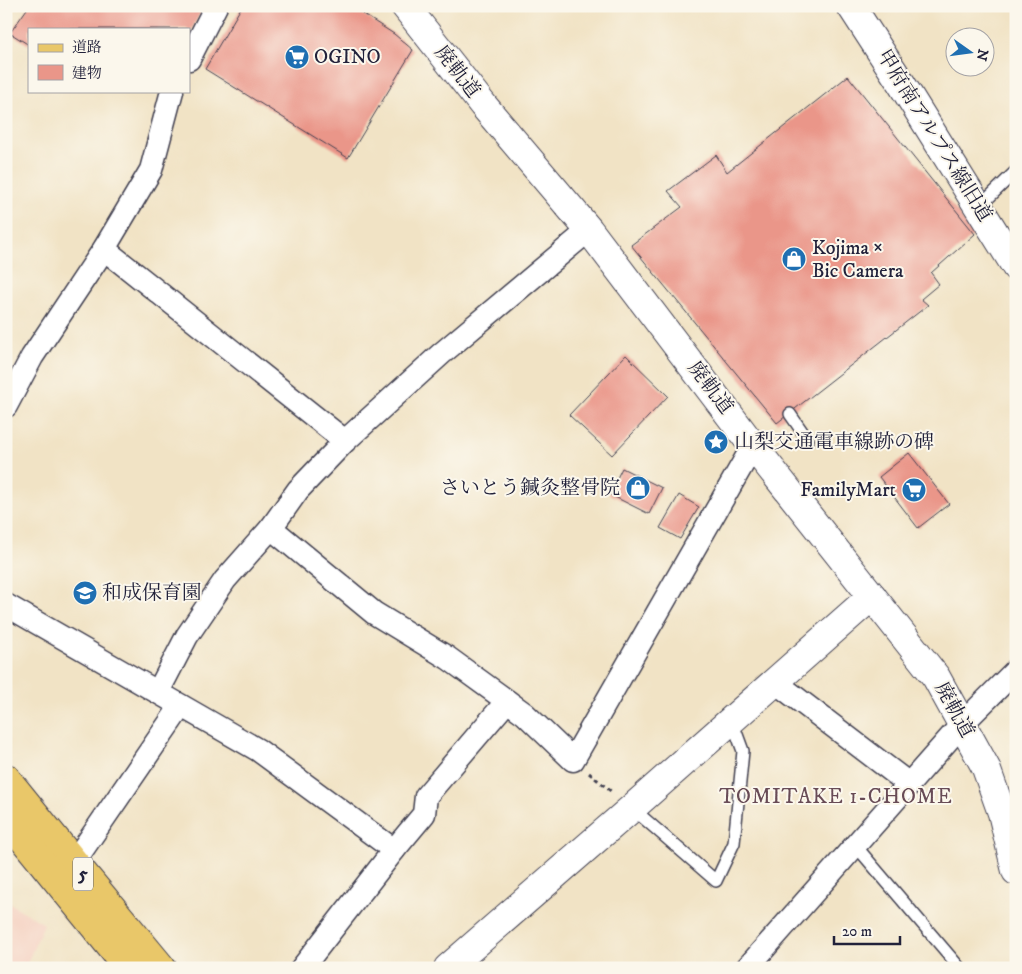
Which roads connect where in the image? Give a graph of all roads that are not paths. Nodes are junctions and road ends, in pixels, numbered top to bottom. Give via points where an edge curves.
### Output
1 (216, 6) edge
2 (405, 6) edge
3 (851, 6) edge
4 (190, 57) edge
5 (172, 92) edge
6 (1016, 171) edge
7 (978, 208) junction
8 (589, 230) junction
9 (104, 249) junction
10 (1016, 267) edge
11 (6, 406) edge
12 (790, 414) dead end
13 (808, 440) dead end
14 (345, 441) junction
15 (753, 446) junction
16 (271, 528) junction
17 (872, 596) junction
18 (6, 605) edge
19 (1016, 670) edge
20 (774, 681) junction
21 (158, 692) junction
22 (507, 701) junction
23 (181, 706) junction
24 (731, 720) junction
25 (963, 724) junction
26 (6, 778) edge
27 (909, 784) junction
28 (632, 808) junction
29 (6, 818) edge
30 (855, 845) junction
31 (394, 850) junction
32 (74, 862) junction
33 (1016, 872) edge
34 (128, 968) edge
35 (162, 968) edge
36 (302, 968) edge
37 (448, 968) edge
38 (747, 968) edge
39 (960, 968) edge

1 - 4 street
2 - 8 street, 廃軌道 via 483,105
3 - 7 street, 甲府南アルプス線旧道
5 - 9 street via 151,170
6 - 7 lane
7 - 10 street, 甲府南アルプス線旧道
8 - 14 street via 441,354
8 - 15 street, 廃軌道
9 - 11 street via 32,357
9 - 14 street
12 - 13 lane
14 - 16 street via 298,490
15 - 17 street, 廃軌道
15 - 22 street via 573,760
16 - 21 street via 225,580 187,636
16 - 22 street via 374,613 448,658
17 - 20 street
17 - 25 street, 廃軌道 via 936,677
18 - 21 street
19 - 25 street
20 - 24 street
20 - 27 street
21 - 23 street
22 - 31 street via 426,796 424,814
23 - 31 street via 258,750
23 - 32 street
24 - 28 street
24 - 28 lane via 743,751 734,843 716,881
25 - 27 street
25 - 33 street, 廃軌道 via 986,768 999,804
26 - 32 main road, 5
27 - 30 street
28 - 37 street
29 - 34 main road, 5
30 - 38 street
30 - 39 lane
31 - 36 street
32 - 35 main road, 5

